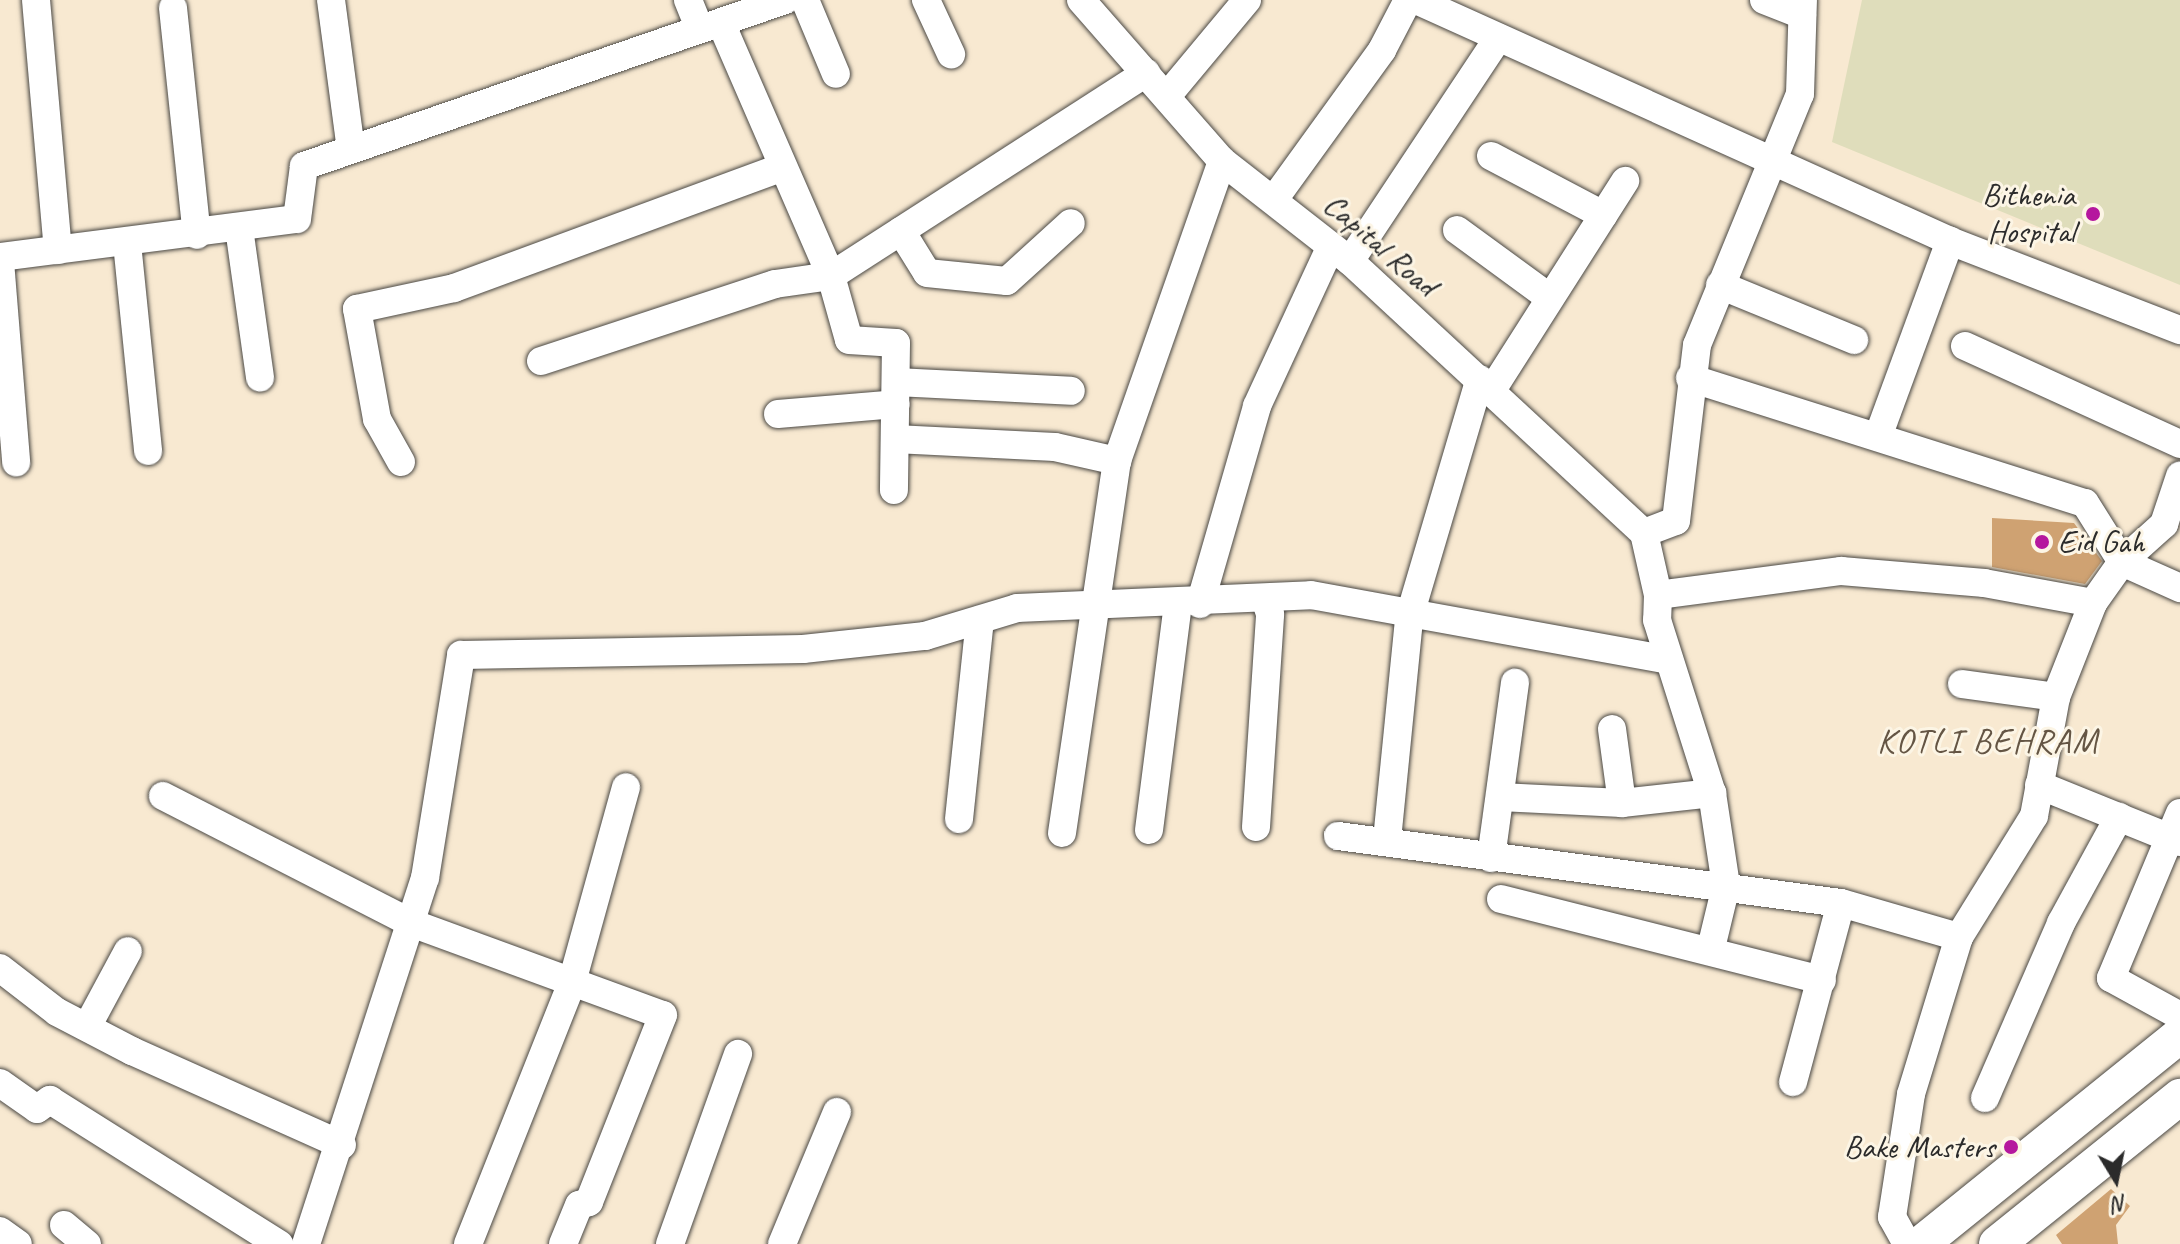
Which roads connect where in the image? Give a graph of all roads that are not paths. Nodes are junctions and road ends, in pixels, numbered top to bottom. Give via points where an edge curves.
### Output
1 (36, 0) edge
2 (331, 0) edge
3 (688, 0) edge
4 (785, 0) edge
5 (805, 0) edge
6 (926, 0) edge
7 (1081, 0) edge
8 (1247, 0) edge
9 (1408, 0) edge
10 (1416, 0) edge
11 (1764, 0) edge
12 (173, 8) dead end
13 (1803, 8) edge
14 (710, 26) junction
15 (1498, 38) junction
16 (951, 54) dead end
17 (1146, 73) junction
18 (836, 74) dead end
19 (1167, 96) junction
20 (351, 149) junction
21 (1491, 156) dead end
22 (1774, 160) junction
23 (1222, 161) junction
24 (781, 168) junction
25 (1625, 181) dead end
26 (1275, 198) junction
27 (1603, 215) junction
28 (1071, 223) dead end
29 (239, 228) junction
30 (1457, 230) dead end
31 (901, 231) junction
32 (197, 235) junction
33 (1950, 241) junction
34 (127, 243) junction
35 (58, 250) junction
36 (1341, 254) junction
37 (0, 259) edge
38 (831, 276) junction
39 (1720, 285) junction
40 (1550, 298) junction
41 (2180, 330) edge
42 (1854, 340) dead end
43 (1965, 346) dead end
44 (541, 361) dead end
45 (260, 378) dead end
46 (1690, 378) junction
47 (1486, 384) junction
48 (1071, 391) dead end
49 (896, 393) junction
50 (778, 414) dead end
51 (1879, 434) junction
52 (895, 439) junction
53 (2180, 444) edge
54 (148, 451) dead end
55 (1117, 461) junction
56 (16, 462) dead end
57 (401, 462) dead end
58 (2180, 476) edge
59 (894, 490) dead end
60 (1644, 533) junction
61 (2122, 562) junction
62 (2180, 588) edge
63 (1658, 595) junction
64 (1265, 599) junction
65 (2093, 603) junction
66 (1189, 605) junction
67 (1097, 607) junction
68 (1409, 618) junction
69 (980, 620) junction
70 (1669, 660) junction
71 (1515, 683) dead end
72 (1962, 684) dead end
73 (2056, 697) junction
74 (1612, 729) dead end
75 (2039, 785) junction
76 (626, 787) dead end
77 (1712, 793) junction
78 (163, 796) dead end
79 (1500, 797) junction
80 (1622, 803) junction
81 (2119, 817) junction
82 (959, 819) dead end
83 (1256, 827) dead end
84 (1149, 830) dead end
85 (2177, 831) edge
86 (1062, 833) dead end
87 (1338, 836) dead end
88 (1387, 840) junction
89 (1491, 858) junction
90 (1726, 886) junction
91 (1501, 899) dead end
92 (1841, 903) junction
93 (411, 923) junction
94 (1959, 937) junction
95 (1711, 948) junction
96 (128, 951) dead end
97 (0, 968) edge
98 (1822, 980) junction
99 (572, 982) junction
100 (2180, 1016) edge
101 (87, 1027) junction
102 (2180, 1035) edge
103 (738, 1054) dead end
104 (1793, 1082) dead end
105 (0, 1083) edge
106 (1985, 1098) dead end
107 (2179, 1100) edge
108 (837, 1112) dead end
109 (342, 1145) junction
110 (64, 1225) dead end
111 (0, 1231) edge
112 (18, 1244) edge
113 (87, 1244) edge
114 (279, 1244) edge
115 (306, 1244) edge
116 (468, 1244) edge
117 (563, 1244) edge
118 (670, 1244) edge
119 (782, 1244) edge
120 (1907, 1244) edge
121 (1921, 1244) edge
122 (1997, 1244) edge

1 - 35 street
2 - 20 street
3 - 14 street
4 - 14 street
5 - 18 street
6 - 16 street
7 - 17 street, Capital Road
8 - 19 street
9 - 26 street via 1382,50
10 - 15 street
11 - 13 street
12 - 32 street
13 - 22 street via 1800,94
14 - 20 street
14 - 24 street
15 - 22 street
15 - 36 street
17 - 19 street, Capital Road
17 - 31 street
19 - 23 street, Capital Road
20 - 29 street via 304,166 297,219
21 - 27 street
22 - 33 street
22 - 39 street
23 - 26 street, Capital Road
23 - 55 street
24 - 38 street
24 - 57 street via 454,288 357,309 377,419
25 - 27 street
26 - 36 street, Capital Road
27 - 40 street
28 - 31 street via 1007,281 927,273
29 - 32 street
29 - 45 street
30 - 40 street
31 - 38 street
32 - 34 street
33 - 41 street
33 - 51 street
34 - 35 street
34 - 54 street
35 - 37 street
36 - 47 street, Capital Road
36 - 66 street via 1257,406
37 - 56 street
38 - 44 street via 775,284
38 - 49 street via 849,340 896,343
39 - 42 street
39 - 46 street
40 - 47 street
43 - 53 street
46 - 51 street
46 - 60 street via 1676,521
47 - 60 street, Capital Road
47 - 68 street
48 - 49 street
49 - 50 street
49 - 52 street
51 - 61 street via 2085,503
52 - 55 street via 1055,447
52 - 59 street
55 - 67 street
58 - 61 street via 2164,524
60 - 63 street
61 - 62 street
61 - 65 street
63 - 65 street via 1841,571 1984,583
63 - 70 street
64 - 66 street
64 - 68 street via 1311,595
64 - 83 street via 1270,614
65 - 73 street
66 - 67 street
66 - 84 street
67 - 69 street via 1017,608
67 - 86 street
68 - 70 street
68 - 88 street
69 - 82 street
69 - 93 street via 925,636 803,649 461,655
70 - 77 street
71 - 79 street
72 - 73 street
73 - 75 street
74 - 80 street
75 - 81 street
75 - 94 street via 2034,816
76 - 99 street
77 - 80 street
77 - 90 street
78 - 93 street
79 - 80 street
79 - 89 street
81 - 85 street
81 - 106 street via 2061,923
85 - 100 street via 2111,978
87 - 88 street
88 - 89 street
89 - 90 street
90 - 92 street
90 - 95 street
91 - 95 street
92 - 94 street
92 - 98 street
93 - 99 street
93 - 109 street
94 - 120 street via 1911,1094 1892,1217
95 - 98 street
96 - 101 street
97 - 101 street
98 - 104 street
99 - 116 street
99 - 117 street via 663,1015 589,1202 579,1205
101 - 109 street
102 - 121 main road
103 - 118 street
105 - 114 street via 37,1109 50,1100
107 - 122 main road
108 - 119 street
109 - 115 street
110 - 113 street
111 - 112 street

